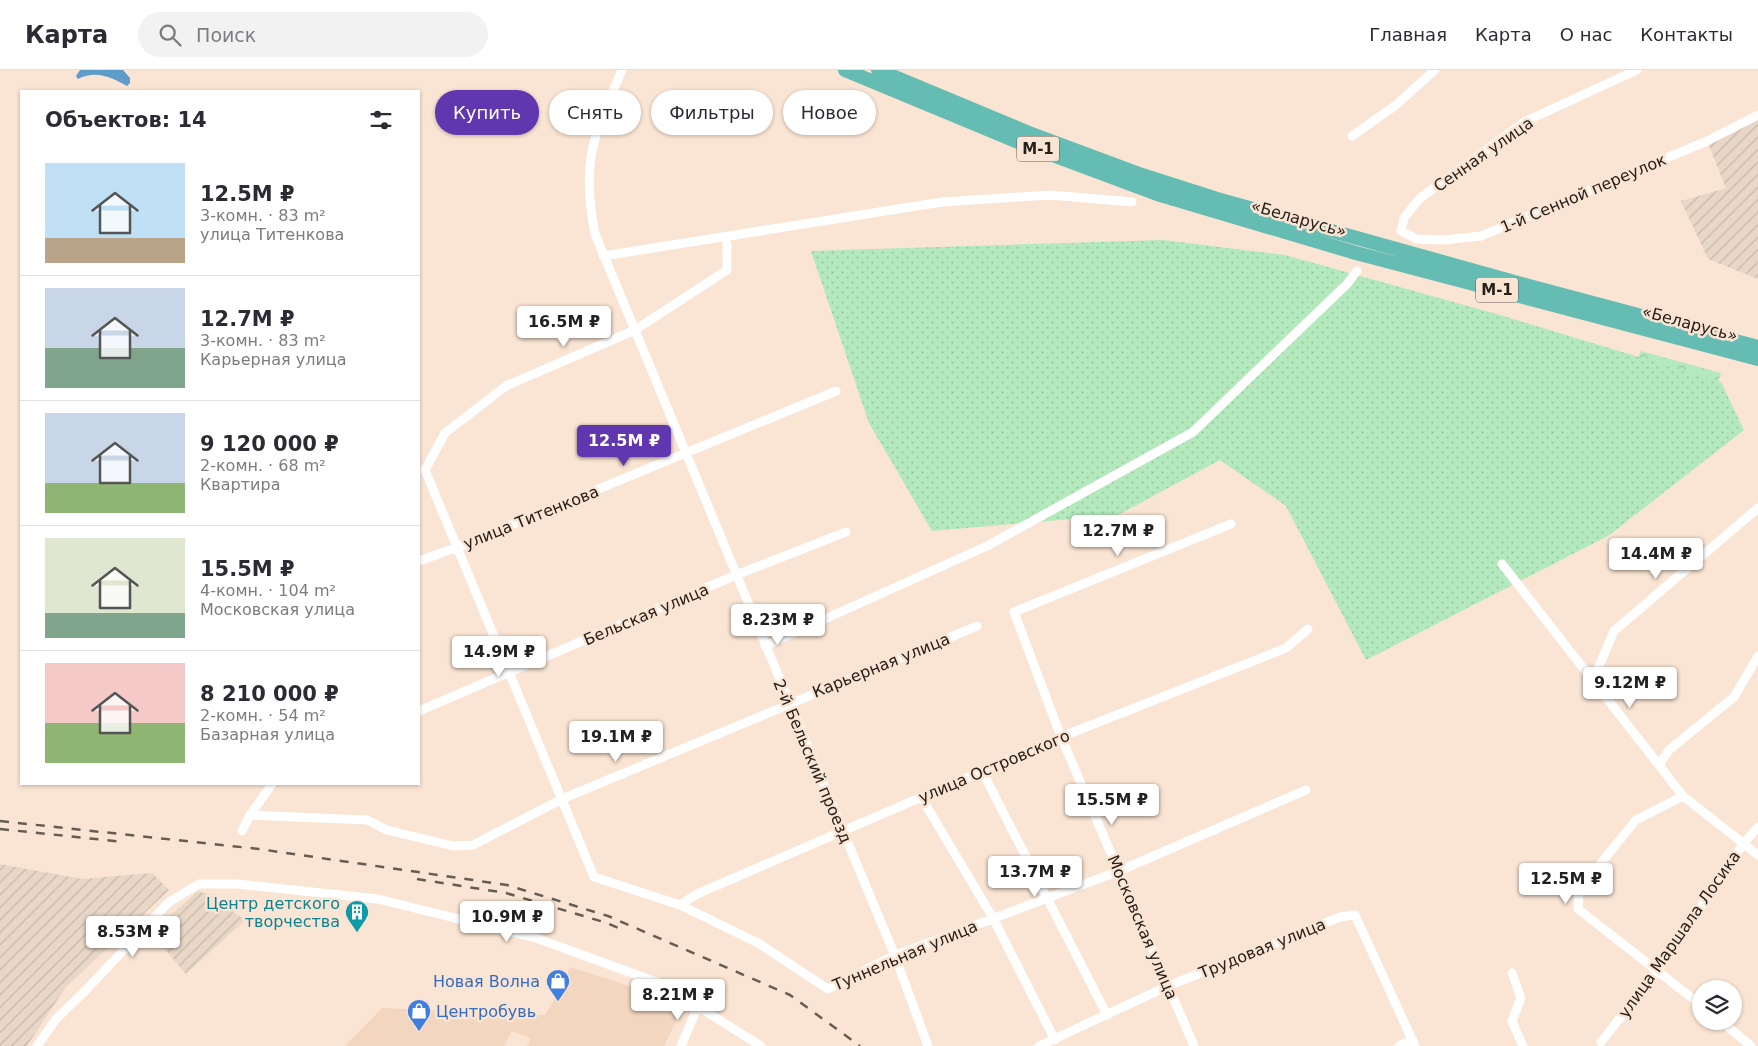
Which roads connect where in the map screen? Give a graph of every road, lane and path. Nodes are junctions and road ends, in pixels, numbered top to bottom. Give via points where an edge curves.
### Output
1 (622, 70) edge
2 (844, 70) edge
3 (878, 70) edge
4 (1434, 70) edge
5 (1637, 70) edge
6 (1758, 115) edge
7 (1352, 136) dead end
8 (1132, 202) dead end
9 (1401, 231) joint
10 (727, 244) dead end
11 (604, 256) junction
12 (1357, 271) dead end
13 (635, 330) junction
14 (1758, 347) edge
15 (1758, 359) edge
16 (836, 391) dead end
17 (686, 454) junction
18 (1758, 508) edge
19 (1231, 524) dead end
20 (846, 532) dead end
21 (458, 548) junction
22 (420, 561) edge
23 (1502, 564) dead end
24 (736, 575) junction
25 (977, 626) dead end
26 (1308, 629) dead end
27 (765, 646) junction
28 (1758, 656) edge
29 (510, 673) junction
30 (1593, 680) junction
31 (789, 703) junction
32 (420, 711) edge
33 (1061, 737) junction
34 (1659, 765) junction
35 (982, 771) junction
36 (271, 785) edge
37 (1306, 790) dead end
38 (1683, 796) junction
39 (921, 797) junction
40 (562, 799) junction
41 (250, 815) junction
42 (1758, 827) edge
43 (242, 831) dead end
44 (842, 832) junction
45 (1743, 844) junction
46 (1758, 855) edge
47 (1118, 871) junction
48 (1048, 898) junction
49 (680, 905) junction
50 (993, 918) junction
51 (895, 956) junction
52 (1658, 970) junction
53 (1512, 973) dead end
54 (1168, 986) junction
55 (1692, 998) edge
56 (698, 1006) junction
57 (1108, 1015) junction
58 (1732, 1030) edge
59 (1055, 1040) junction
60 (1601, 1042) dead end
61 (1414, 1043) edge
62 (37, 1046) edge
63 (681, 1046) edge
64 (761, 1046) edge
65 (928, 1046) edge
66 (1039, 1046) edge
67 (1194, 1046) edge
68 (1399, 1046) edge
69 (1523, 1046) edge
70 (1751, 1046) edge

1 - 11 street, 2-й Бельский проезд via 599,128 590,164 590,209 594,234
2 - 15 highway, «Беларусь» / М-1 via 1023,144 1157,194 1356,253
3 - 14 highway, «Беларусь» / М-1 via 1029,134 1217,199
4 - 7 street via 1396,105
5 - 9 street, Сенная улица via 1526,121 1418,199 1404,218
6 - 9 street, 1-й Сенной переулок via 1707,141 1481,236 1417,239
8 - 11 street via 1050,196 942,202
10 - 13 street via 727,270
11 - 13 street, 2-й Бельский проезд
12 - 27 street via 1193,432 989,545
13 - 17 street, 2-й Бельский проезд
13 - 21 street via 506,386 445,433 425,470
16 - 17 street, улица Титенкова
17 - 21 street, улица Титенкова
17 - 24 street, 2-й Бельский проезд
18 - 30 street via 1614,631
19 - 33 street, Московская улица via 1014,612
20 - 24 street, Бельская улица
21 - 22 street, улица Титенкова
21 - 29 street
23 - 30 street
24 - 27 street, 2-й Бельский проезд
24 - 29 street, Бельская улица
25 - 31 street, Карьерная улица
26 - 33 street, улица Островского via 1286,648
27 - 31 street, 2-й Бельский проезд
28 - 34 street via 1734,697 1669,750
29 - 32 street, Бельская улица
29 - 40 street
30 - 34 street
31 - 40 street, Карьерная улица
31 - 44 street, 2-й Бельский проезд
33 - 35 street, улица Островского
33 - 47 street, Московская улица
34 - 38 street
35 - 39 street, улица Островского
35 - 48 street
36 - 41 street
37 - 47 street, Туннельная улица
38 - 45 street
38 - 52 street via 1636,820 1579,890 1578,908
39 - 44 street, улица Островского
39 - 50 street
40 - 41 street, Карьерная улица via 473,845 453,846 387,830 367,820
40 - 49 street, Туннельная улица via 594,877
41 - 43 street
42 - 45 street, улица Маршала Лосика
44 - 49 street, улица Островского via 696,894
44 - 51 street, 2-й Бельский проезд
45 - 46 street
45 - 52 street, улица Маршала Лосика
47 - 48 street, Туннельная улица
47 - 54 street, Московская улица
48 - 50 street, Туннельная улица
48 - 57 street
49 - 51 street, Туннельная улица via 758,944 828,989
50 - 51 street, Туннельная улица
50 - 59 street
51 - 65 street, 2-й Бельский проезд
52 - 55 street
52 - 60 street, улица Маршала Лосика
53 - 69 street via 1521,998 1512,1021
54 - 57 street, Трудовая улица
54 - 61 street, Трудовая улица via 1340,917 1355,914
54 - 67 street, Московская улица
56 - 62 street via 662,984 536,938 378,899 238,884 199,884 169,902 56,1018
56 - 63 street
56 - 64 street
57 - 59 street, Трудовая улица
58 - 70 street
59 - 66 street, Трудовая улица
61 - 68 street

